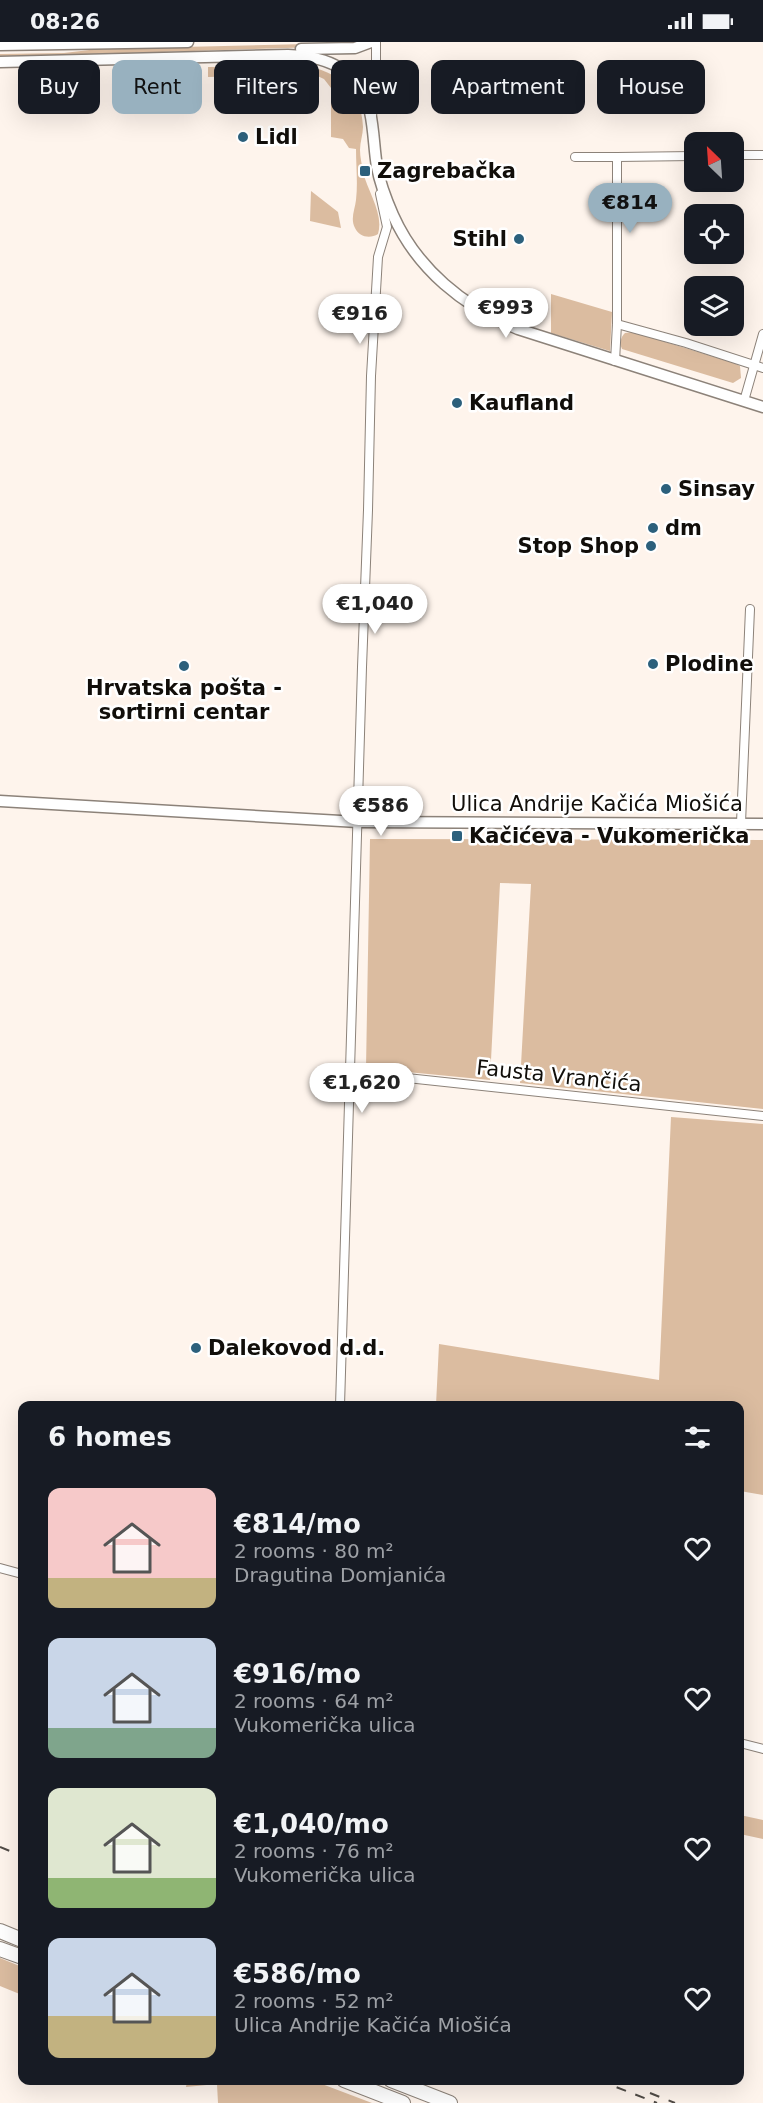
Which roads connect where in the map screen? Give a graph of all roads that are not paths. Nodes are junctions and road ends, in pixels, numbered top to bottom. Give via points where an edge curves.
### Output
1 (188, 42) edge
2 (371, 42) edge
3 (376, 42) edge
4 (0, 44) edge
5 (254, 56) junction
6 (0, 62) edge
7 (371, 117) junction
8 (763, 155) edge
9 (684, 156) edge
10 (744, 156) edge
11 (575, 157) dead end
12 (617, 157) junction
13 (380, 178) junction
14 (617, 324) junction
15 (763, 334) edge
16 (615, 361) junction
17 (759, 367) edge
18 (744, 401) junction
19 (763, 407) edge
20 (750, 609) dead end
21 (0, 801) edge
22 (358, 822) junction
23 (741, 824) junction
24 (763, 824) edge
25 (351, 1072) junction
26 (763, 1116) edge
27 (340, 1401) edge
28 (0, 1569) edge
29 (18, 1573) edge
30 (744, 1744) edge
31 (763, 1749) edge
32 (0, 1931) edge
33 (18, 1938) edge
34 (0, 1949) edge
35 (18, 1956) edge
36 (357, 2085) edge
37 (404, 2085) edge
38 (403, 2103) edge
39 (450, 2103) edge

1 - 4 main road
2 - 5 main road via 355,48 295,49
3 - 7 street via 376,93
5 - 6 main road
5 - 7 main road via 312,56 335,65 360,88
7 - 13 main road
8 - 10 street
9 - 12 street
11 - 12 street
12 - 14 street
13 - 16 main road via 402,232 424,263 452,291 501,322
13 - 22 street via 387,227 377,266 371,376
14 - 16 street
14 - 17 street
15 - 17 street
16 - 18 main road
17 - 18 street
18 - 19 main road
20 - 23 street
21 - 22 main road, Ulica Andrije Kačića Miošića
22 - 23 main road, Ulica Andrije Kačića Miošića
22 - 25 street
23 - 24 main road, Ulica Andrije Kačića Miošića
25 - 26 street, Fausta Vrančića
25 - 27 street
28 - 29 street
30 - 31 street
32 - 33 highway
34 - 35 highway
36 - 38 highway
37 - 39 highway

